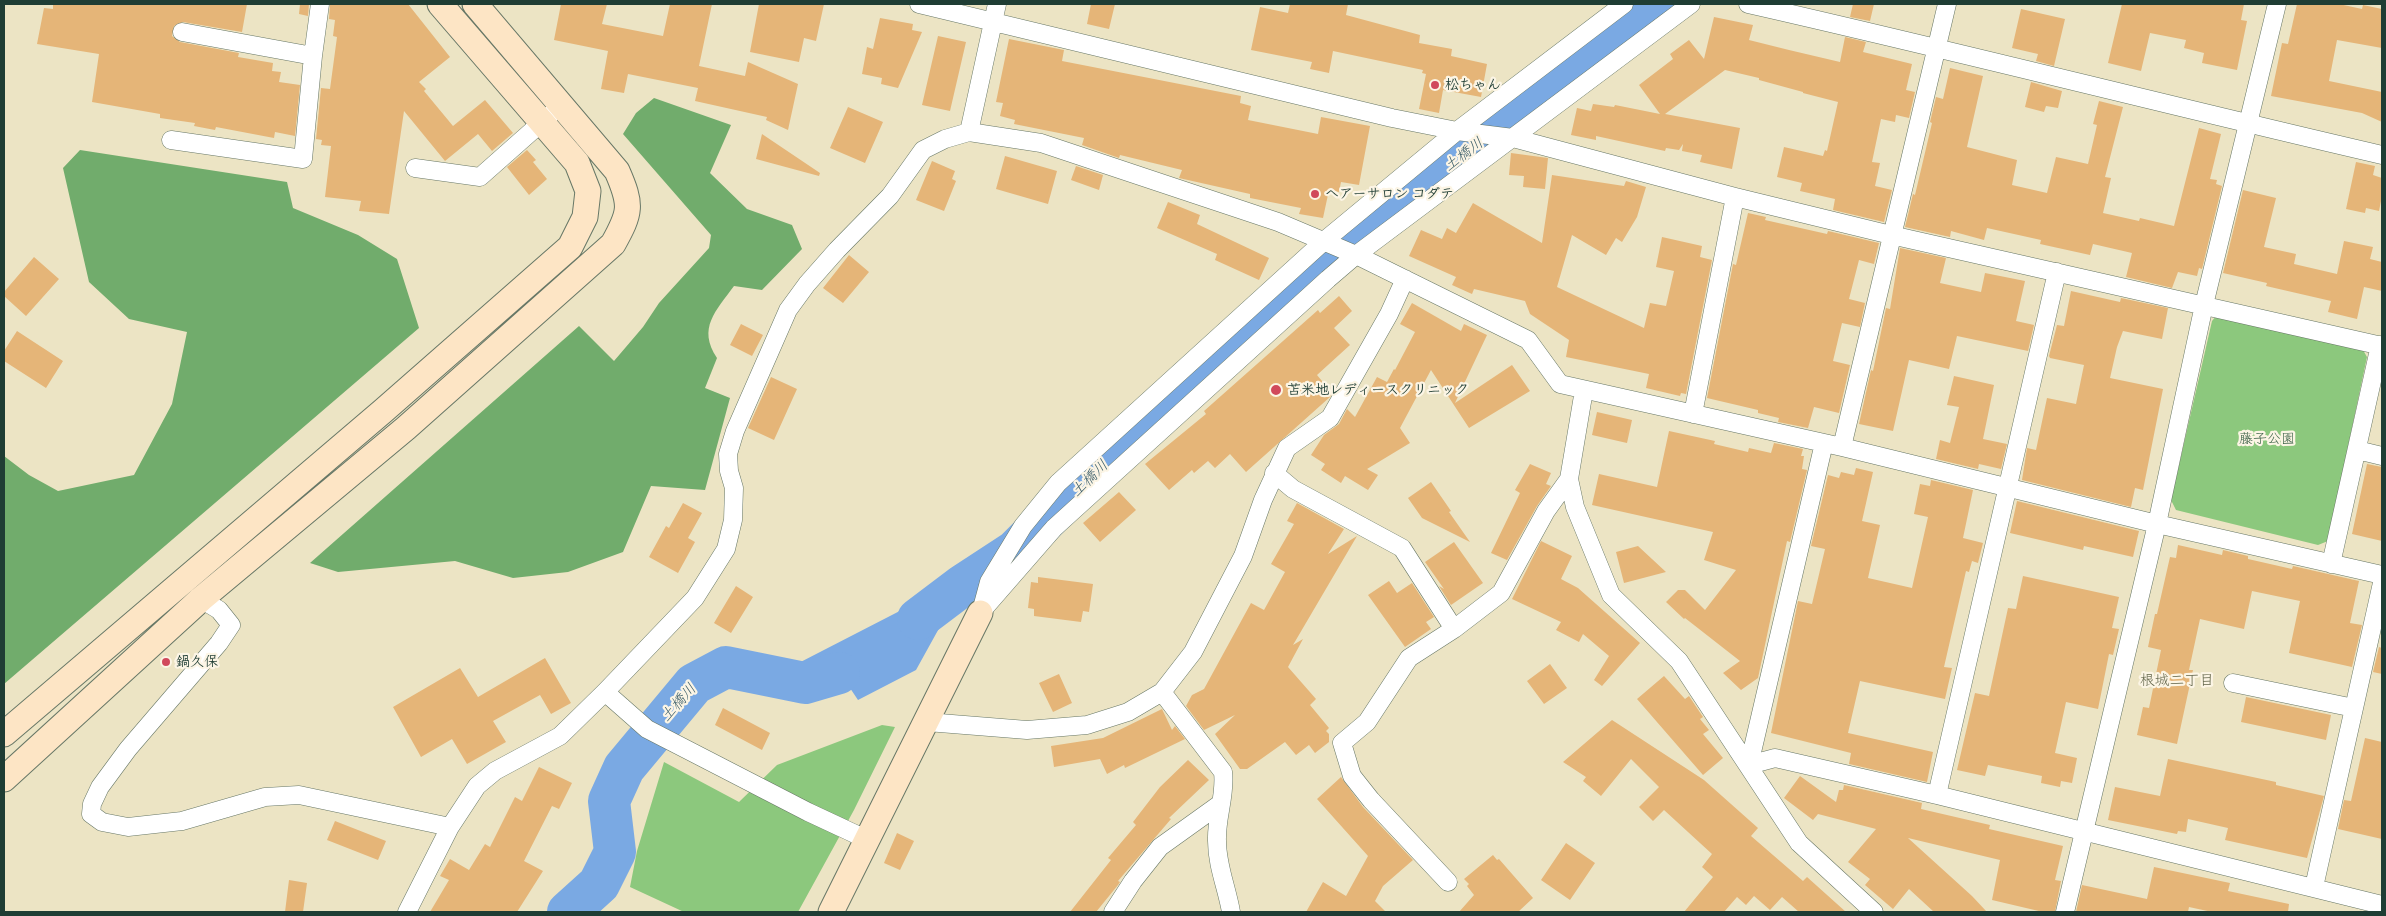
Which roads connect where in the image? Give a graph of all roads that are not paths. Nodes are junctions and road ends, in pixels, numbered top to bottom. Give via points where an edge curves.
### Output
1 (320, 4) edge
2 (440, 4) edge
3 (475, 4) edge
4 (919, 4) edge
5 (997, 4) edge
6 (1624, 4) edge
7 (1691, 4) edge
8 (1748, 4) edge
9 (1947, 4) edge
10 (2277, 4) edge
11 (993, 21) junction
12 (182, 32) dead end
13 (1937, 47) junction
14 (313, 56) junction
15 (561, 105) junction
16 (541, 124) junction
17 (2247, 124) junction
18 (1457, 131) junction
19 (968, 132) junction
20 (1513, 138) junction
21 (170, 140) dead end
22 (2382, 155) edge
23 (415, 168) dead end
24 (1735, 197) junction
25 (1891, 235) junction
26 (1324, 241) junction
27 (1356, 255) junction
28 (2057, 272) junction
29 (1405, 279) junction
30 (2204, 304) junction
31 (2381, 346) edge
32 (1584, 390) junction
33 (1693, 414) junction
34 (1824, 443) junction
35 (1842, 447) junction
36 (2357, 450) junction
37 (2382, 456) edge
38 (1274, 473) junction
39 (1569, 479) junction
40 (2007, 486) junction
41 (2158, 524) junction
42 (2332, 564) junction
43 (2382, 575) edge
44 (2382, 583) edge
45 (202, 599) junction
46 (980, 613) junction
47 (1454, 629) junction
48 (2233, 683) dead end
49 (605, 692) junction
50 (1162, 692) junction
51 (2354, 708) junction
52 (927, 722) junction
53 (4, 734) edge
54 (1749, 765) junction
55 (4, 779) edge
56 (1937, 795) junction
57 (1220, 804) junction
58 (450, 827) junction
59 (2084, 831) junction
60 (868, 840) junction
61 (1448, 882) dead end
62 (2314, 887) junction
63 (2382, 905) edge
64 (407, 912) edge
65 (831, 912) edge
66 (1113, 912) edge
67 (1231, 912) edge
68 (1874, 912) edge
69 (2065, 912) edge

1 - 14 street
2 - 16 street
3 - 15 street
4 - 11 street
5 - 11 street
6 - 18 street
7 - 20 street
8 - 13 street
9 - 13 street
10 - 17 street
11 - 18 street via 1373,114
11 - 19 street
12 - 14 street
13 - 17 street
13 - 25 street
14 - 21 street via 303,159
15 - 16 street
15 - 45 street via 617,171 627,194 627,219 613,244 406,428
16 - 23 street via 480,177
16 - 53 street via 577,163 588,191 585,217 570,247
17 - 22 street
17 - 30 street
18 - 20 street
18 - 26 street
19 - 26 street via 1041,144 1259,216
19 - 49 street via 923,150 890,196 837,250 788,310 735,430 728,454 734,488 733,520 726,549 695,598
20 - 24 street
20 - 27 street
24 - 25 street
24 - 33 street
25 - 28 street
25 - 35 street
26 - 27 street
26 - 46 street via 1058,483 1023,526 989,582
27 - 29 street
27 - 46 street via 1054,528
28 - 30 street
28 - 40 street
29 - 32 street via 1528,340 1560,384
29 - 38 street via 1330,418 1287,448
30 - 31 street
30 - 41 street
31 - 36 street
32 - 33 street
32 - 39 street
33 - 34 street
34 - 35 street
34 - 54 street
35 - 40 street
36 - 37 street
36 - 42 street
38 - 47 street via 1293,489 1402,548
38 - 50 street via 1243,556 1193,652
39 - 47 street via 1546,511 1501,593
39 - 54 street via 1575,507 1611,595 1679,661
40 - 41 street
40 - 56 street
41 - 42 street
41 - 59 street
42 - 43 street
44 - 51 street
45 - 55 street
45 - 58 street via 219,610 230,625 219,643 128,749 100,787 91,814 102,822 128,827 182,821 265,797 299,795
46 - 52 street
47 - 61 street via 1409,658 1367,722 1342,743 1352,776
48 - 51 street
49 - 58 street via 560,736 495,771 476,786
49 - 60 street via 647,729
50 - 52 street via 1128,712 1087,726 1027,730
50 - 57 street via 1223,772 1225,784
51 - 62 street
52 - 60 street
54 - 56 street via 1775,758
54 - 68 street via 1799,843
56 - 59 street
57 - 66 street via 1160,847
57 - 67 street via 1217,840 1221,875
58 - 64 street
59 - 62 street
59 - 69 street
60 - 65 street
62 - 63 street

